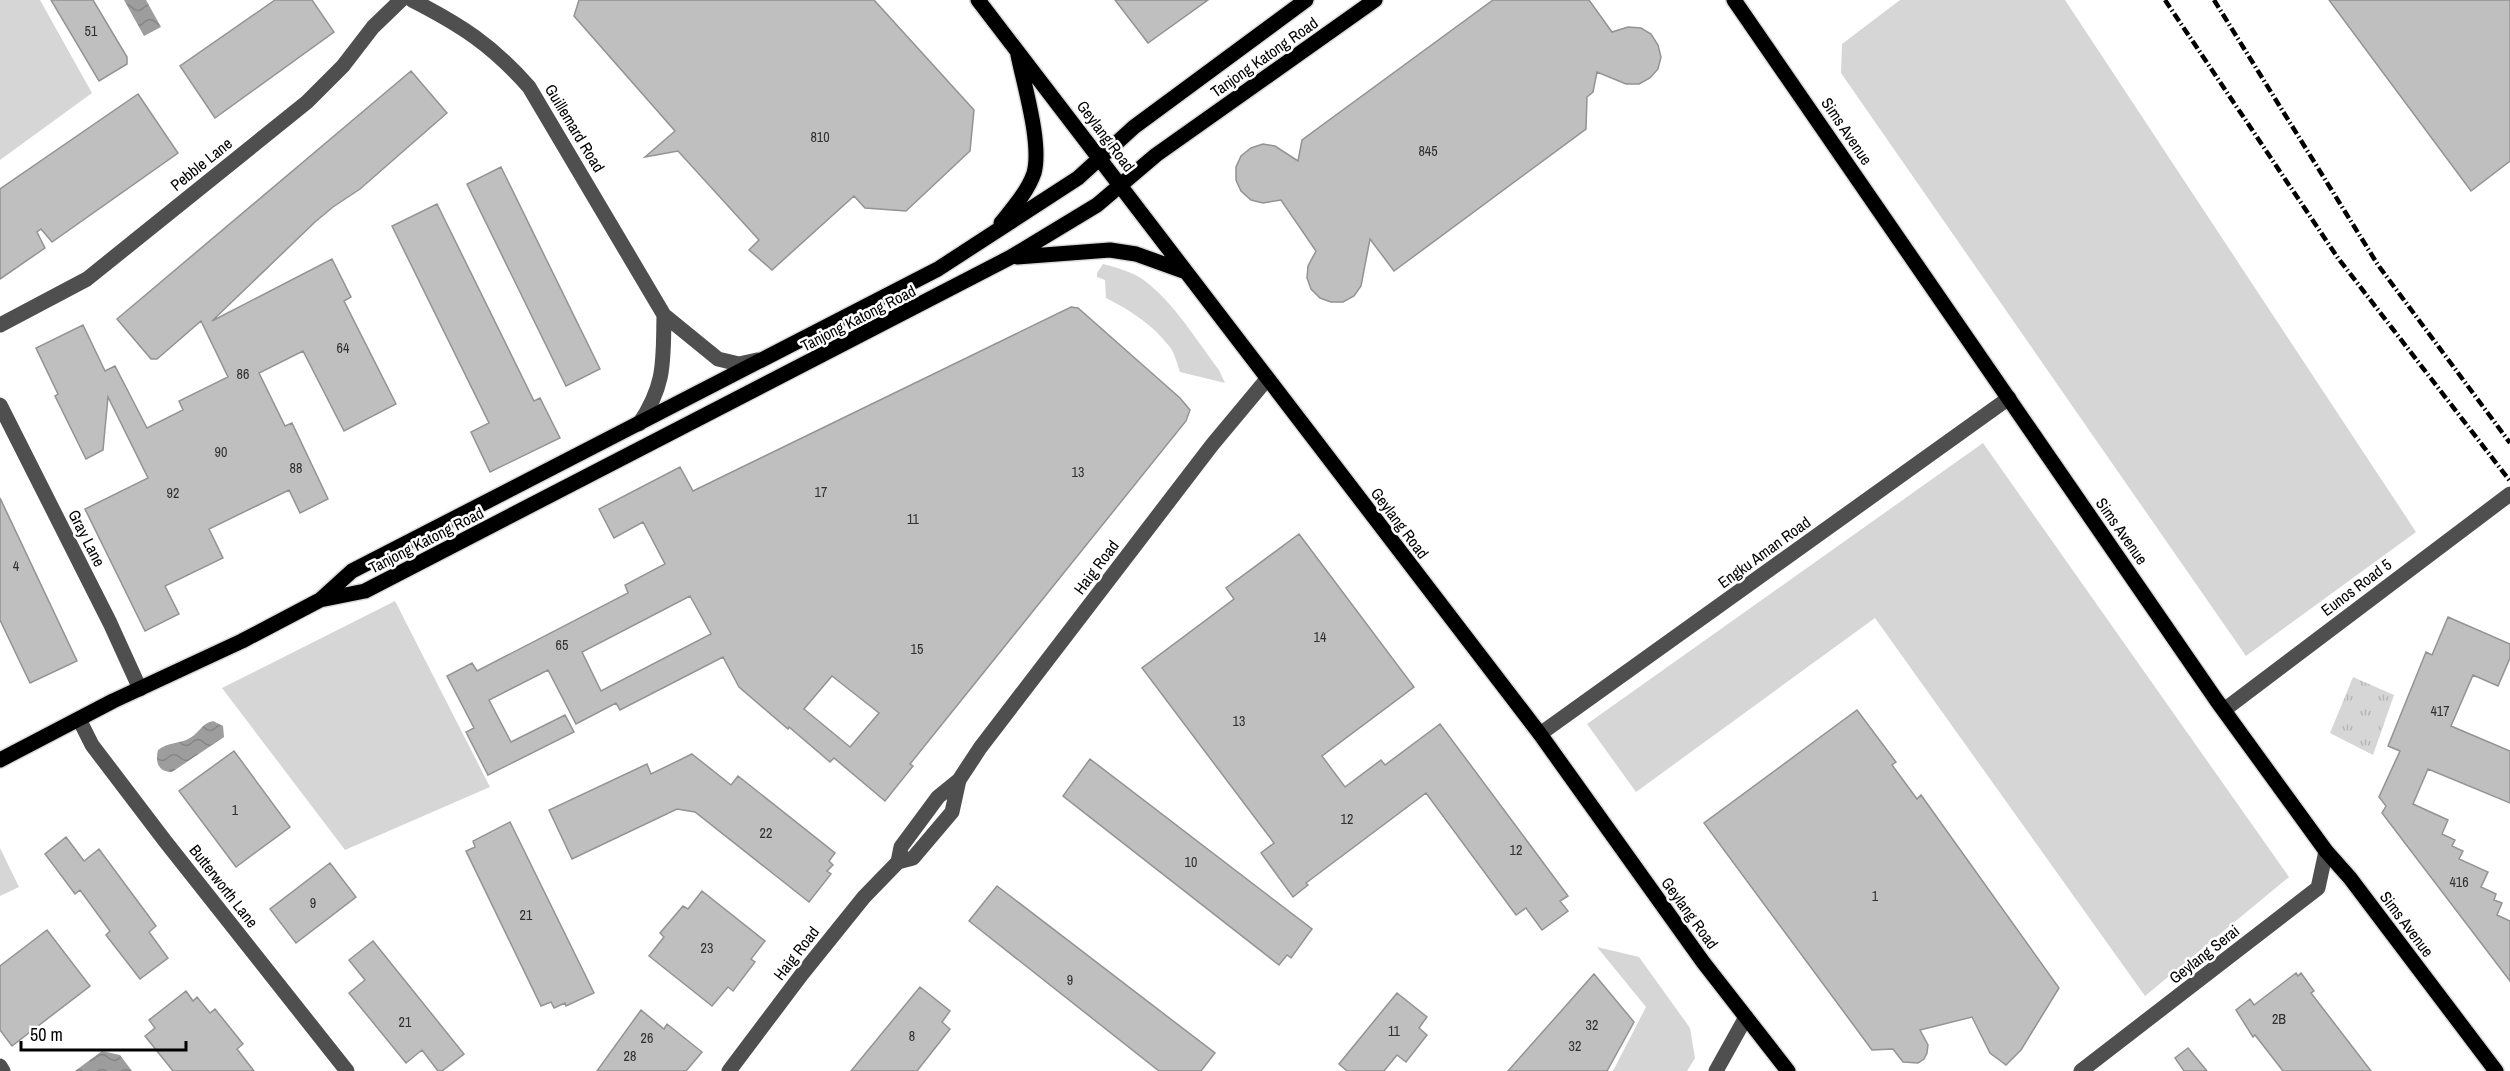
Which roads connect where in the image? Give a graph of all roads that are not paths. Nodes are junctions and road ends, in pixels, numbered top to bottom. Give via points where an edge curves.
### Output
1 (401, 0) edge
2 (412, 0) edge
3 (978, 0) edge
4 (1306, 0) edge
5 (1375, 0) edge
6 (1734, 0) edge
7 (1018, 52) junction
8 (1100, 158) junction
9 (1120, 184) junction
10 (992, 234) junction
11 (1011, 257) junction
12 (1186, 272) junction
13 (664, 315) junction
14 (0, 325) edge
15 (771, 356) junction
16 (1267, 379) junction
17 (2009, 398) junction
18 (0, 405) edge
19 (639, 424) junction
20 (2510, 494) edge
21 (320, 600) junction
22 (140, 689) junction
23 (2224, 710) junction
24 (78, 719) junction
25 (1540, 734) junction
26 (0, 760) edge
27 (2326, 851) junction
28 (1746, 1017) junction
29 (0, 1066) edge
30 (3, 1071) edge
31 (347, 1071) edge
32 (729, 1071) edge
33 (1716, 1071) edge
34 (1788, 1071) edge
35 (2082, 1071) edge
36 (2496, 1071) edge

1 - 14 street, Pebble Lane via 307,102 87,279
2 - 13 street, Guillemard Road via 465,29 505,59 529,87
3 - 7 main road, Geylang Road
4 - 8 main road, Tanjong Katong Road via 1134,127
5 - 9 main road, Tanjong Katong Road
6 - 17 main road, Sims Avenue
7 - 8 main road, Geylang Road
7 - 10 main road via 1036,152 1034,173 1020,199
8 - 9 main road, Geylang Road
8 - 10 main road, Tanjong Katong Road via 1078,178
9 - 11 main road, Tanjong Katong Road via 1097,205
9 - 12 main road, Geylang Road
10 - 15 main road, Tanjong Katong Road via 938,269
11 - 12 main road via 1110,250 1136,254
11 - 21 main road, Tanjong Katong Road via 365,591
12 - 16 main road, Geylang Road
13 - 15 street, Guillemard Road via 718,359 740,364
13 - 19 street via 658,388
15 - 19 main road, Tanjong Katong Road
16 - 25 main road, Geylang Road
16 - 32 street, Haig Road via 1212,445 959,780 938,798 901,847 898,862 864,897
17 - 23 main road, Sims Avenue
17 - 25 street, Engku Aman Road
18 - 22 street, Gray Lane
19 - 21 main road, Tanjong Katong Road via 352,571
20 - 23 street, Eunos Road 5
21 - 22 main road, Tanjong Katong Road
22 - 24 main road, Tanjong Katong Road
23 - 27 main road, Sims Avenue
24 - 26 main road, Tanjong Katong Road
24 - 31 street, Butterworth Lane via 92,745 165,841
25 - 28 main road, Geylang Road
27 - 35 street, Geylang Serai via 2318,888
27 - 36 main road, Sims Avenue
28 - 33 street
28 - 34 main road, Geylang Road
29 - 30 street

